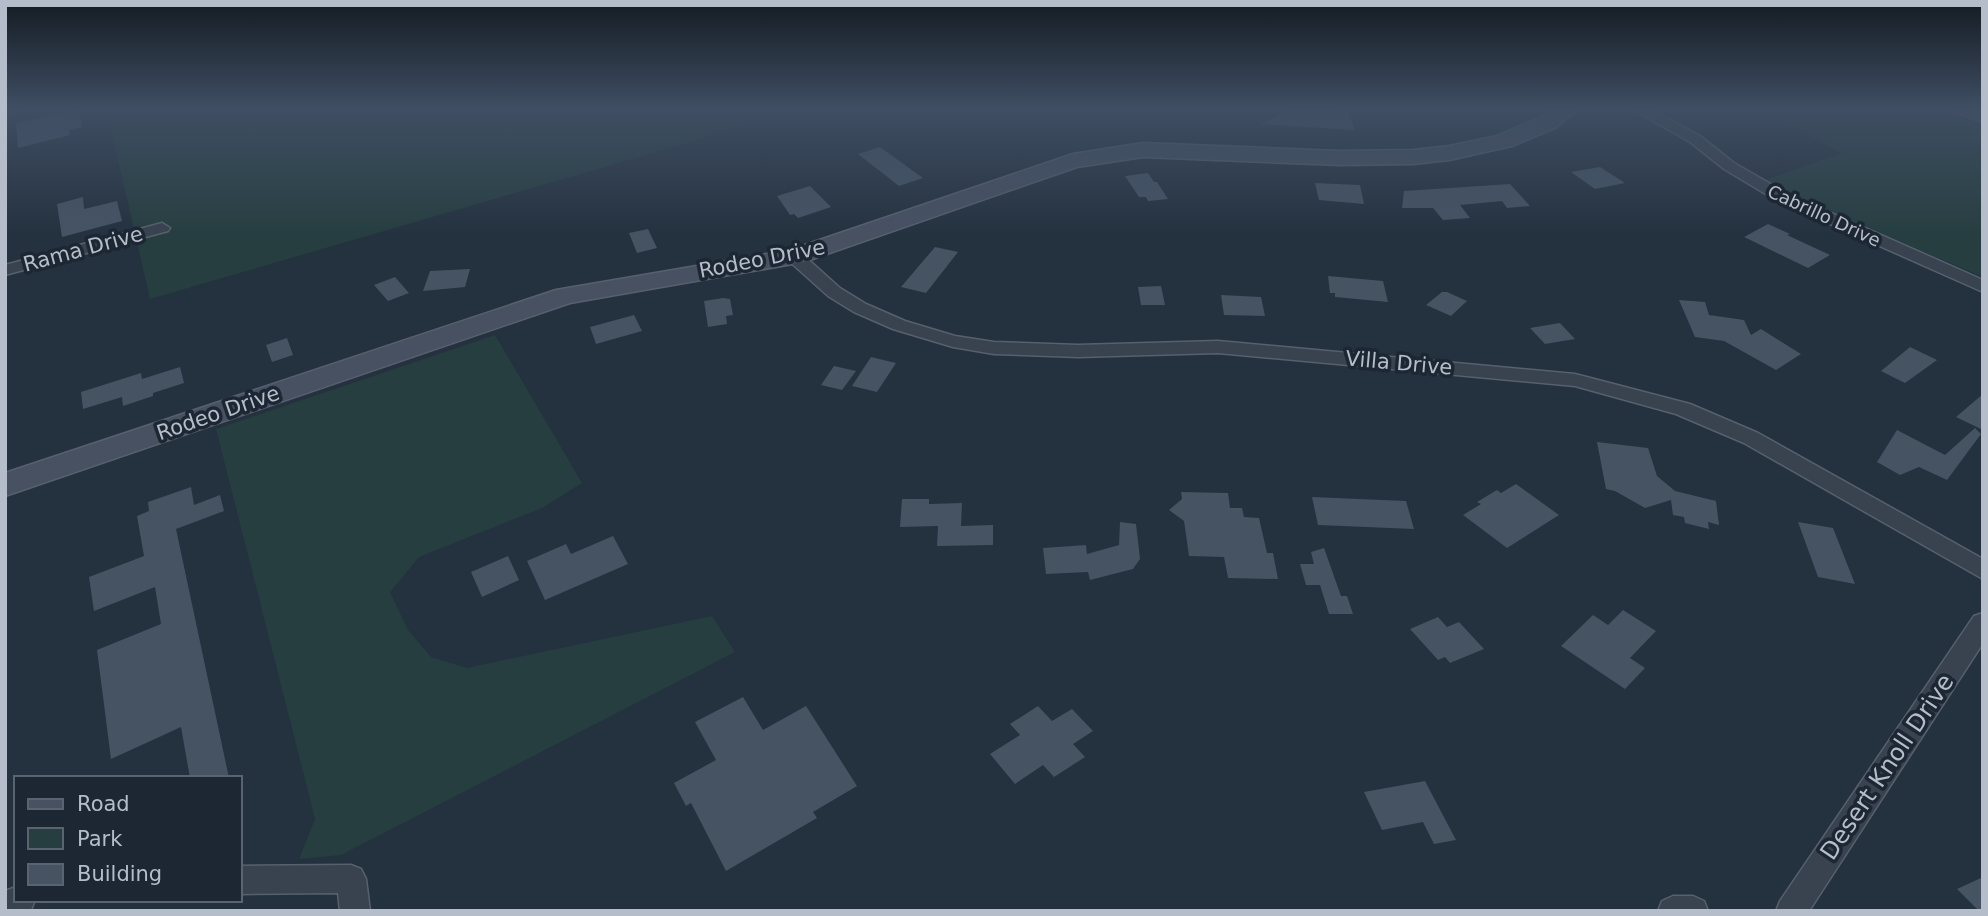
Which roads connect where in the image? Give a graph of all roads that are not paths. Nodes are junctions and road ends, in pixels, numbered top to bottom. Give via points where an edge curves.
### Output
1 (1147, 151) edge
2 (1209, 151) edge
3 (1451, 151) edge
4 (1710, 151) edge
5 (162, 228) dead end
6 (795, 257) junction
7 (5, 270) edge
8 (1983, 287) edge
9 (5, 485) edge
10 (1983, 570) edge
11 (1983, 623) edge
12 (242, 880) edge
13 (355, 911) edge
14 (1673, 911) edge
15 (1693, 911) edge
16 (1791, 911) edge

1 - 6 street, Rodeo Drive via 1109,153 1052,168
2 - 3 street, Rodeo Drive via 1340,158
4 - 8 street, Cabrillo Drive via 1780,196
5 - 7 street, Rama Drive
6 - 9 street, Rodeo Drive via 565,296
6 - 10 street, Villa Drive via 860,308 898,325 994,348 1218,347 1587,383 1683,409 1751,438
11 - 16 street, Desert Knoll Drive
12 - 13 street via 351,879
14 - 15 street

